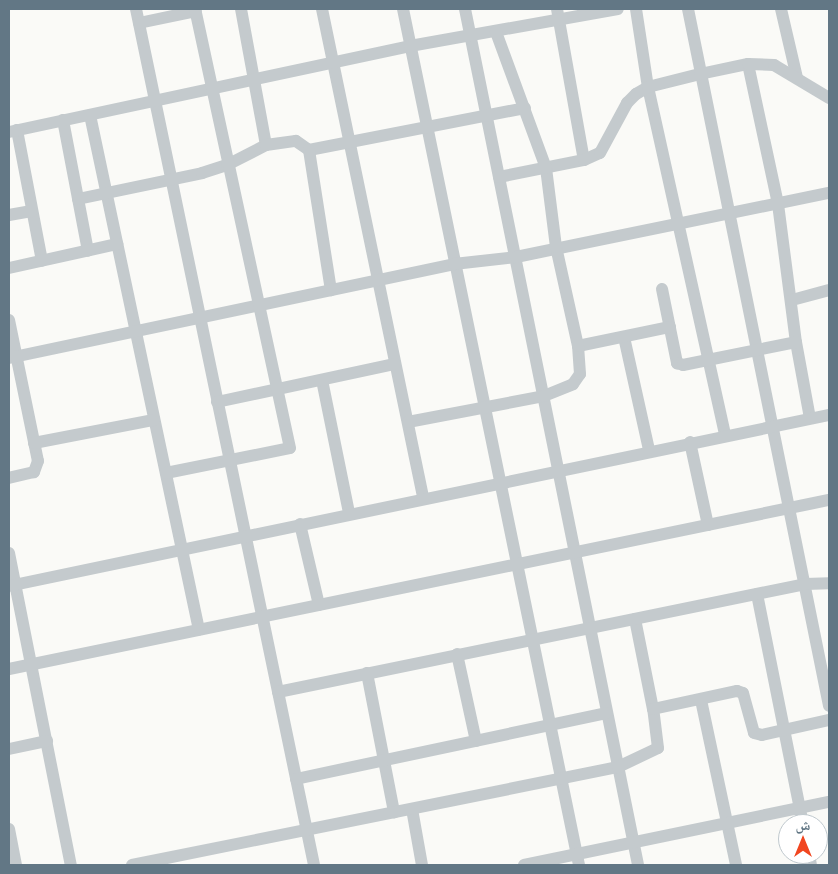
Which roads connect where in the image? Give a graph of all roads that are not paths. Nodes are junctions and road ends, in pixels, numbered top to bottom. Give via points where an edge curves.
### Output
1 (136, 9) edge
2 (241, 9) edge
3 (322, 9) edge
4 (403, 9) edge
5 (465, 9) edge
6 (618, 9) edge
7 (636, 9) edge
8 (688, 9) edge
9 (781, 9) edge
10 (196, 10) edge
11 (558, 15) edge
12 (139, 23) junction
13 (496, 32) junction
14 (470, 34) junction
15 (410, 46) junction
16 (333, 62) junction
17 (748, 64) junction
18 (700, 74) junction
19 (797, 78) junction
20 (254, 79) junction
21 (648, 87) junction
22 (212, 89) junction
23 (829, 98) edge
24 (155, 102) junction
25 (525, 108) junction
26 (487, 113) junction
27 (90, 115) junction
28 (63, 120) junction
29 (427, 125) junction
30 (13, 131) edge
31 (350, 141) junction
32 (266, 145) junction
33 (309, 150) junction
34 (584, 160) junction
35 (227, 165) junction
36 (546, 168) junction
37 (499, 177) junction
38 (171, 180) junction
39 (106, 193) junction
40 (829, 193) edge
41 (78, 199) junction
42 (778, 204) junction
43 (32, 210) junction
44 (729, 213) junction
45 (9, 215) edge
46 (680, 222) junction
47 (117, 244) junction
48 (556, 246) junction
49 (88, 251) junction
50 (516, 257) junction
51 (42, 260) junction
52 (454, 264) junction
53 (9, 268) edge
54 (378, 280) junction
55 (662, 289) dead end
56 (331, 290) junction
57 (829, 290) edge
58 (792, 300) junction
59 (260, 305) junction
60 (200, 318) junction
61 (9, 320) edge
62 (670, 326) junction
63 (135, 332) junction
64 (624, 337) junction
65 (796, 342) junction
66 (578, 346) junction
67 (757, 348) junction
68 (12, 357) edge
69 (707, 360) junction
70 (395, 364) junction
71 (322, 380) junction
72 (278, 389) junction
73 (544, 396) junction
74 (217, 402) junction
75 (485, 408) junction
76 (829, 415) edge
77 (810, 418) junction
78 (154, 420) junction
79 (408, 422) junction
80 (773, 426) junction
81 (725, 435) junction
82 (690, 442) junction
83 (34, 443) junction
84 (649, 450) junction
85 (229, 461) junction
86 (560, 470) junction
87 (166, 473) junction
88 (9, 478) edge
89 (500, 482) junction
90 (422, 498) junction
91 (829, 500) edge
92 (790, 508) junction
93 (349, 513) junction
94 (300, 524) junction
95 (708, 525) junction
96 (246, 535) junction
97 (181, 549) junction
98 (576, 552) junction
99 (9, 553) edge
100 (517, 564) junction
101 (829, 583) edge
102 (805, 584) junction
103 (12, 585) edge
104 (757, 594) junction
105 (320, 605) junction
106 (262, 617) junction
107 (635, 619) junction
108 (591, 626) junction
109 (199, 630) junction
110 (532, 638) junction
111 (457, 654) junction
112 (31, 664) junction
113 (9, 669) edge
114 (366, 673) junction
115 (278, 692) junction
116 (701, 700) junction
117 (829, 706) edge
118 (653, 709) junction
119 (606, 714) junction
120 (829, 720) edge
121 (550, 726) junction
122 (784, 730) junction
123 (46, 742) junction
124 (476, 742) junction
125 (9, 749) edge
126 (384, 760) junction
127 (618, 767) junction
128 (296, 779) junction
129 (562, 779) junction
130 (829, 802) edge
131 (800, 808) junction
132 (412, 809) junction
133 (394, 812) junction
134 (801, 814) edge
135 (727, 822) junction
136 (9, 829) edge
137 (306, 830) junction
138 (10, 843) edge
139 (633, 843) junction
140 (182, 860) edge
141 (578, 860) edge
142 (16, 865) edge
143 (71, 865) edge
144 (132, 865) edge
145 (314, 865) edge
146 (422, 865) edge
147 (524, 865) edge
148 (638, 865) edge
149 (736, 865) edge

1 - 12 street
2 - 20 street
3 - 16 street
4 - 15 street
5 - 14 street
6 - 11 street
7 - 21 street
8 - 18 street
9 - 19 street
10 - 12 street
10 - 22 street
11 - 13 street
11 - 34 street
12 - 24 street
13 - 14 street
13 - 25 street
14 - 15 street
14 - 26 street
15 - 16 street
15 - 29 street
16 - 20 street
16 - 31 street
17 - 18 street
17 - 19 street via 774,65
17 - 42 street
18 - 21 street
18 - 44 street
19 - 23 street
20 - 22 street
20 - 32 street
21 - 34 street via 627,103 600,152
21 - 46 street
22 - 24 street
22 - 35 street
24 - 27 street
24 - 38 street
25 - 26 street
25 - 36 street
26 - 29 street
26 - 37 street
27 - 28 street
27 - 39 street
28 - 30 street
28 - 41 street
29 - 31 street
29 - 52 street
30 - 43 street
31 - 33 street
31 - 54 street
32 - 33 street via 296,141
32 - 35 street
33 - 56 street
34 - 36 street
35 - 38 street
35 - 59 street
36 - 37 street
36 - 48 street
37 - 50 street
38 - 39 street
38 - 60 street
39 - 41 street
39 - 47 street
40 - 42 street
41 - 49 street
42 - 44 street
42 - 58 street
43 - 45 street
43 - 51 street
44 - 46 street
44 - 67 street
46 - 48 street
46 - 69 street
47 - 49 street
47 - 63 street
48 - 50 street
48 - 66 street
49 - 51 street
50 - 52 street
50 - 73 street
51 - 53 street
52 - 54 street
52 - 75 street
54 - 56 street
54 - 70 street
55 - 62 street
56 - 59 street
57 - 58 street
58 - 65 street
59 - 60 street
59 - 72 street
60 - 63 street
60 - 74 street
61 - 68 street
62 - 64 street
62 - 69 street via 677,363
63 - 68 street
63 - 78 street
64 - 66 street
64 - 84 street
65 - 67 street
65 - 77 street
66 - 73 street via 580,374 577,380
67 - 69 street
67 - 80 street
68 - 83 street
69 - 81 street
70 - 71 street
70 - 79 street
71 - 72 street
71 - 93 street
72 - 74 street
72 - 85 street via 290,448
73 - 75 street
73 - 86 street
74 - 85 street
75 - 79 street
75 - 89 street
76 - 77 street
77 - 80 street
78 - 83 street
78 - 87 street
79 - 90 street
80 - 81 street
80 - 92 street
81 - 82 street
82 - 84 street
82 - 95 street
83 - 88 street via 38,461 34,472
84 - 86 street
85 - 87 street
85 - 96 street
86 - 89 street
86 - 98 street
87 - 97 street
89 - 90 street
89 - 100 street
90 - 93 street
91 - 92 street
92 - 95 street
92 - 102 street
93 - 94 street
94 - 96 street
94 - 105 street
95 - 98 street
96 - 97 street
96 - 106 street
97 - 103 street
97 - 109 street
98 - 100 street
98 - 108 street
99 - 103 street
100 - 105 street
100 - 110 street
101 - 102 street
102 - 104 street
102 - 117 street
103 - 112 street
104 - 107 street
104 - 122 street
105 - 106 street
106 - 109 street
106 - 115 street
107 - 108 street
107 - 118 street
108 - 110 street
108 - 119 street
109 - 112 street
110 - 111 street
110 - 121 street
111 - 114 street
111 - 124 street
112 - 113 street
112 - 123 street
114 - 115 street
114 - 126 street
115 - 128 street
116 - 118 street
116 - 122 street via 737,691 743,693 754,734
116 - 135 street
118 - 127 street via 658,748
119 - 121 street
119 - 127 street
120 - 122 street
121 - 124 street
121 - 129 street
122 - 131 street
123 - 125 street
123 - 143 street
124 - 126 street
126 - 128 street
126 - 133 street
127 - 129 street
127 - 139 street
128 - 137 street
129 - 132 street
129 - 141 street
130 - 131 street
131 - 134 street
131 - 135 street
132 - 133 street
132 - 146 street
133 - 137 street
135 - 139 street
135 - 149 street
136 - 138 street
137 - 140 street
137 - 145 street
138 - 142 street
139 - 141 street
139 - 148 street
140 - 144 street
141 - 147 street

